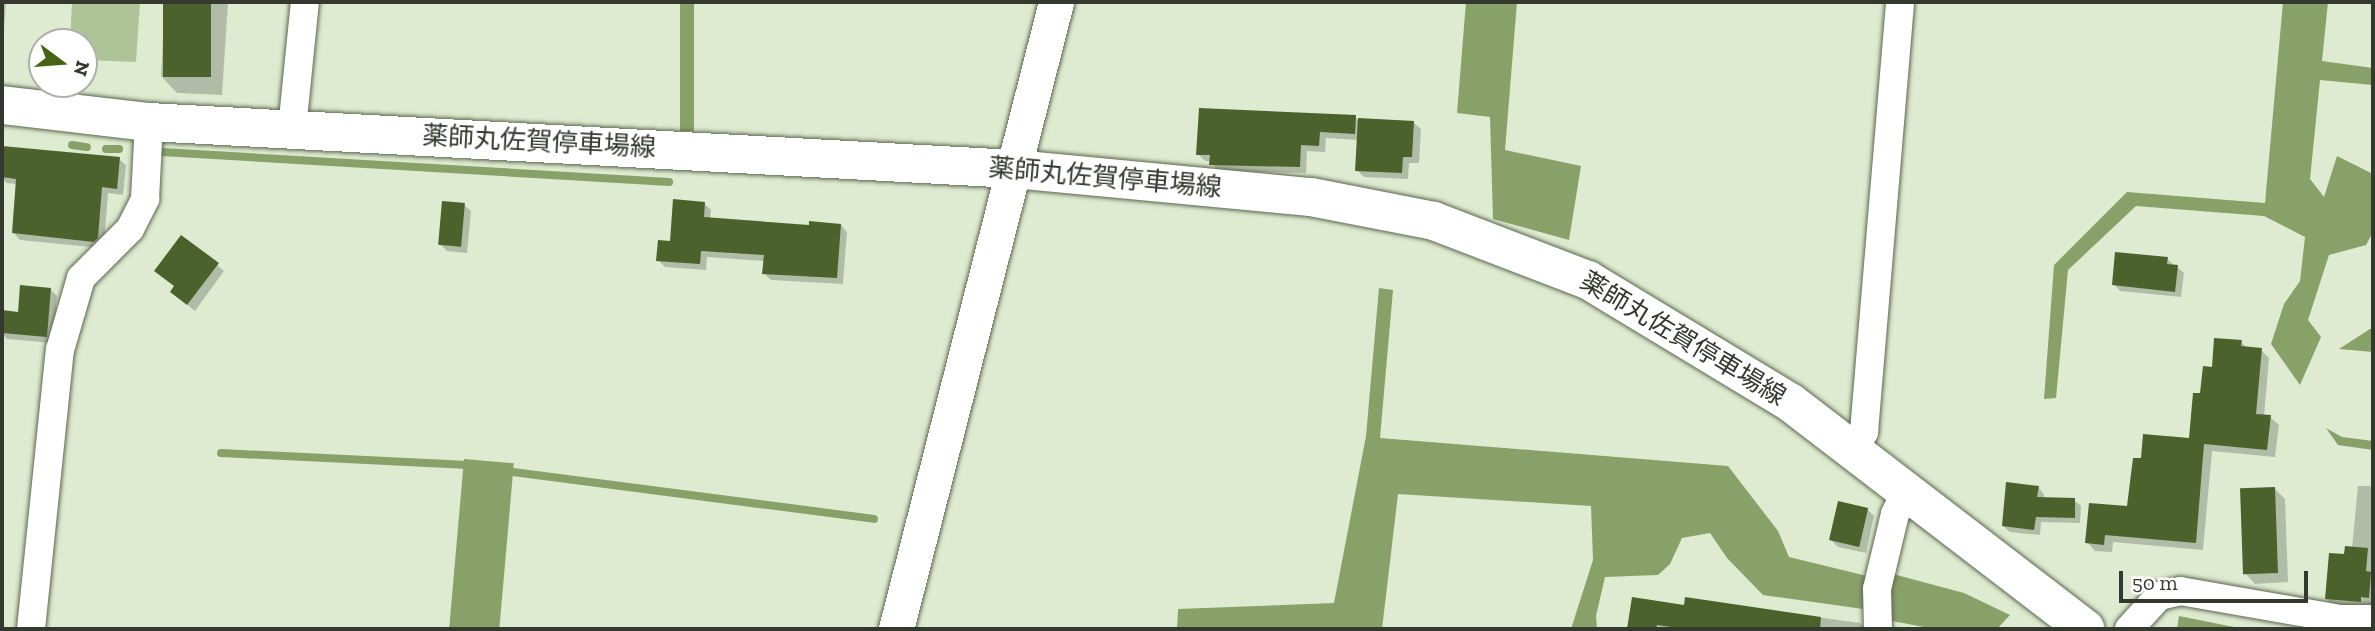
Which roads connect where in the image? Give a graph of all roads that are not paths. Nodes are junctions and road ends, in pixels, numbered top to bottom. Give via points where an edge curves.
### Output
1 (305, 2) edge
2 (1056, 2) edge
3 (1900, 2) edge
4 (2, 105) edge
5 (149, 122) junction
6 (292, 129) junction
7 (1013, 169) junction
8 (1854, 450) junction
9 (1906, 491) junction
10 (1877, 607) edge
11 (2373, 620) edge
12 (31, 629) edge
13 (896, 629) edge
14 (2085, 629) edge
15 (2129, 629) edge

1 - 6 street
2 - 7 street
3 - 8 street via 1864,432
4 - 5 main road, 薬師丸佐賀停車場線
5 - 6 main road, 薬師丸佐賀停車場線
5 - 12 street via 145,199 130,229 81,278 61,350
6 - 7 main road, 薬師丸佐賀停車場線
7 - 8 main road, 薬師丸佐賀停車場線 via 1311,197 1434,220 1588,280 1791,403
7 - 13 street
8 - 9 main road, 薬師丸佐賀停車場線
9 - 10 street via 1895,514
9 - 14 main road, 薬師丸佐賀停車場線
11 - 15 street via 2180,592 2159,596

